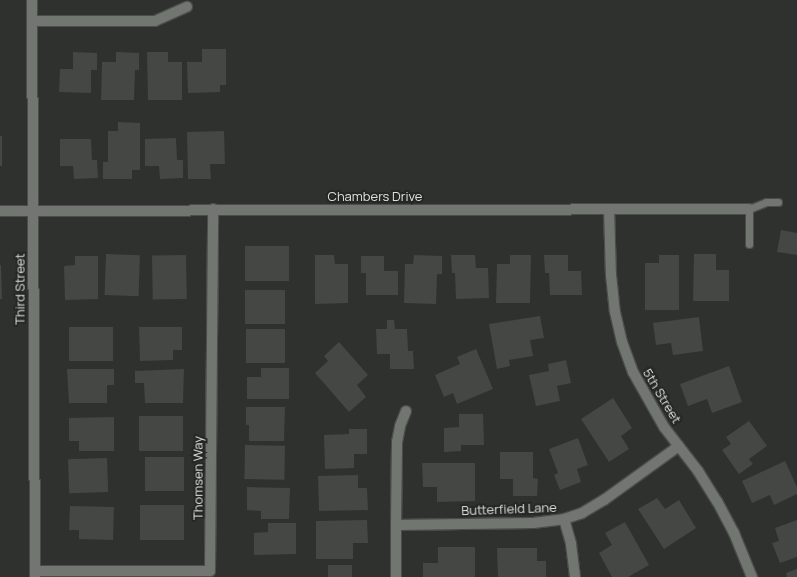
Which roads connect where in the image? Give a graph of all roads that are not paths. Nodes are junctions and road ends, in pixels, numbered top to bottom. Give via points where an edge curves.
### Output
1 (32, 0) edge
2 (187, 7) dead end
3 (32, 21) junction
4 (778, 202) dead end
5 (213, 209) junction
6 (609, 209) junction
7 (749, 209) junction
8 (32, 210) junction
9 (0, 211) edge
10 (749, 244) dead end
11 (406, 411) dead end
12 (679, 446) junction
13 (564, 519) junction
14 (396, 525) junction
15 (35, 574) edge
16 (396, 577) edge
17 (575, 577) edge
18 (752, 577) edge

1 - 3 street, Third Street
2 - 3 street via 155,21
3 - 8 street, Third Street
4 - 7 lane via 766,202
5 - 6 street, Chambers Drive
5 - 8 street, Chambers Drive
5 - 15 street, Thomsen Way via 210,571
6 - 7 street, Chambers Drive
6 - 12 street, 5th Street via 611,275 615,312 622,342 633,372 650,404
7 - 10 lane
8 - 9 street, Chambers Drive
8 - 15 street, Third Street
11 - 14 street via 397,442
12 - 13 street, Butterfield Lane via 604,500 582,513
12 - 18 street, 5th Street via 717,501 734,533
13 - 14 street, Butterfield Lane via 533,523
13 - 17 street via 571,544
14 - 16 street

